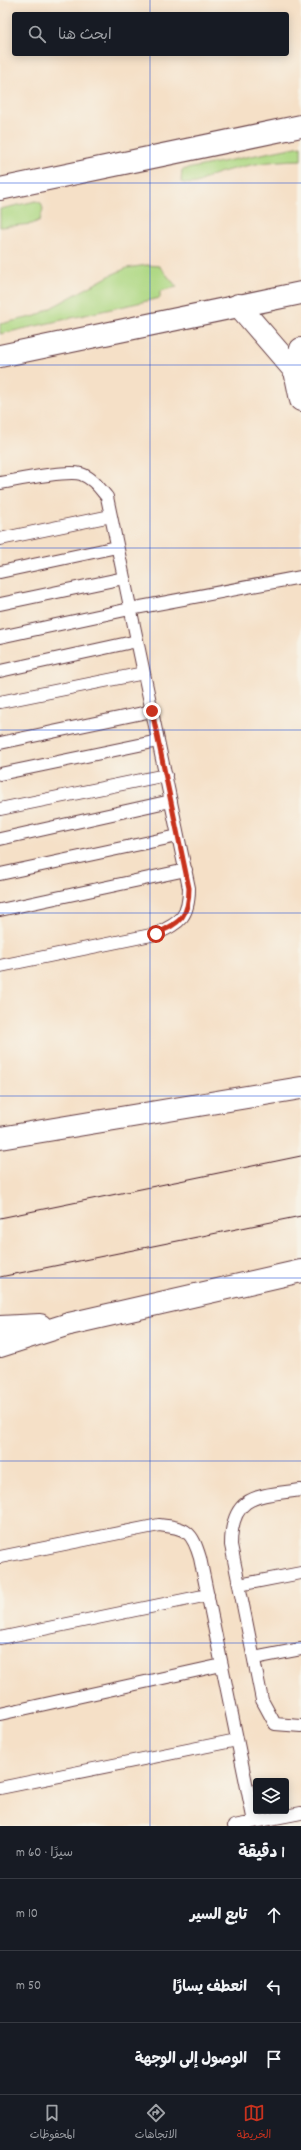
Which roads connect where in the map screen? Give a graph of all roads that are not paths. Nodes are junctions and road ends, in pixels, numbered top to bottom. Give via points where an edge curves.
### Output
1 (301, 126) edge
2 (0, 189) edge
3 (301, 293) edge
4 (238, 305) junction
5 (301, 349) edge
6 (0, 356) edge
7 (295, 371) junction
8 (301, 400) edge
9 (0, 483) edge
10 (111, 516) junction
11 (0, 539) edge
12 (117, 547) junction
13 (0, 572) edge
14 (301, 577) edge
15 (124, 578) junction
16 (0, 604) edge
17 (130, 609) junction
18 (0, 638) edge
19 (137, 642) junction
20 (0, 671) edge
21 (144, 673) junction
22 (0, 702) edge
23 (152, 711) junction
24 (158, 741) junction
25 (0, 743) edge
26 (0, 774) edge
27 (166, 775) junction
28 (171, 801) junction
29 (0, 809) edge
30 (178, 836) junction
31 (0, 839) edge
32 (186, 870) junction
33 (0, 874) edge
34 (0, 910) edge
35 (0, 966) edge
36 (301, 1088) edge
37 (0, 1138) edge
38 (301, 1271) edge
39 (69, 1324) junction
40 (0, 1327) edge
41 (0, 1346) edge
42 (301, 1490) edge
43 (0, 1558) edge
44 (301, 1573) edge
45 (239, 1585) junction
46 (208, 1595) junction
47 (0, 1638) edge
48 (301, 1649) edge
49 (254, 1658) junction
50 (222, 1665) junction
51 (0, 1714) edge
52 (301, 1726) edge
53 (237, 1740) junction
54 (0, 1788) edge
55 (301, 1813) edge
56 (254, 1822) junction
57 (234, 1826) edge

1 - 2 main road
3 - 4 main road
4 - 6 main road
4 - 7 main road
5 - 7 main road
7 - 8 main road
9 - 10 lane via 58,474 81,474 96,484 107,497
10 - 11 lane
10 - 12 lane
12 - 13 lane
12 - 15 lane
14 - 17 lane
15 - 16 lane
15 - 17 lane
17 - 18 lane
17 - 19 lane
19 - 20 lane
19 - 21 lane
21 - 22 lane
21 - 23 lane
23 - 24 lane
23 - 25 lane
24 - 26 lane
24 - 27 lane
27 - 28 lane
27 - 29 lane
28 - 30 lane
28 - 31 lane
30 - 32 lane
30 - 33 lane
32 - 34 lane
32 - 35 lane via 189,904 178,923 156,934
36 - 37 main road
38 - 39 main road
39 - 40 main road
39 - 41 main road
42 - 45 lane via 257,1496 242,1506 234,1518 231,1545
43 - 46 lane via 159,1525 173,1526 184,1529 194,1539
44 - 45 lane
45 - 49 lane
46 - 47 lane
46 - 50 lane
48 - 49 lane
49 - 52 lane via 262,1700 275,1724
50 - 51 lane
50 - 53 lane
53 - 54 lane
53 - 56 lane
55 - 56 lane
56 - 57 lane

